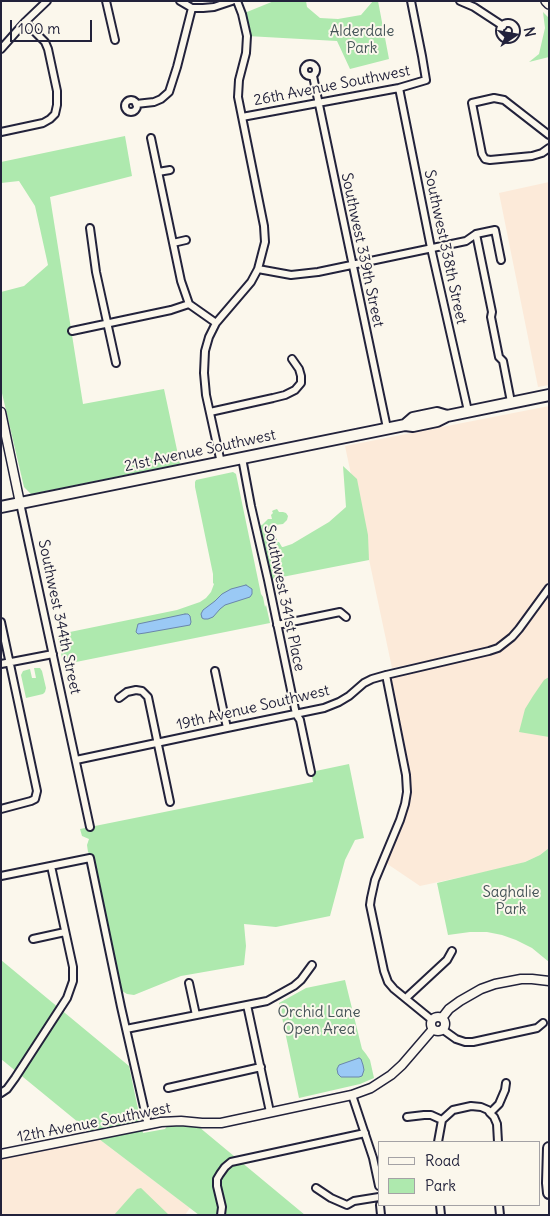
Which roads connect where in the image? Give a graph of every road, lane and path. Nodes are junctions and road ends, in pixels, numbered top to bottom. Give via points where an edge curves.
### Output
1 (47, 1) edge
2 (106, 1) edge
3 (180, 1) edge
4 (232, 1) edge
5 (237, 1) edge
6 (411, 1) edge
7 (460, 1) edge
8 (192, 8) junction
9 (25, 22) junction
10 (503, 26) dead end
11 (115, 40) dead end
12 (1, 49) edge
13 (313, 76) dead end
14 (398, 88) junction
15 (318, 102) junction
16 (136, 104) dead end
17 (242, 116) junction
18 (1, 132) edge
19 (549, 136) edge
20 (151, 138) dead end
21 (549, 148) edge
22 (170, 170) dead end
23 (158, 172) junction
24 (90, 228) dead end
25 (476, 234) junction
26 (186, 240) dead end
27 (173, 243) junction
28 (431, 248) junction
29 (501, 260) dead end
30 (353, 264) junction
31 (258, 269) junction
32 (189, 304) junction
33 (108, 323) junction
34 (216, 323) junction
35 (72, 331) dead end
36 (292, 359) dead end
37 (116, 363) dead end
38 (549, 394) edge
39 (511, 402) junction
40 (468, 411) junction
41 (1, 412) edge
42 (210, 412) junction
43 (387, 428) junction
44 (242, 458) junction
45 (221, 463) junction
46 (20, 504) junction
47 (1, 507) edge
48 (549, 588) edge
49 (346, 617) dead end
50 (1, 622) edge
51 (277, 625) junction
52 (53, 654) junction
53 (9, 663) junction
54 (1, 664) edge
55 (214, 671) dead end
56 (386, 675) junction
57 (119, 698) dead end
58 (296, 714) junction
59 (227, 728) junction
60 (158, 743) junction
61 (76, 760) junction
62 (311, 772) dead end
63 (170, 802) dead end
64 (1, 809) edge
65 (90, 827) dead end
66 (51, 866) junction
67 (1, 876) edge
68 (65, 932) junction
69 (33, 939) dead end
70 (452, 951) dead end
71 (312, 965) dead end
72 (549, 981) edge
73 (189, 983) dead end
74 (406, 998) junction
75 (247, 1005) junction
76 (196, 1015) junction
77 (442, 1018) junction
78 (432, 1020) junction
79 (543, 1023) dead end
80 (126, 1029) junction
81 (433, 1029) junction
82 (442, 1029) junction
83 (261, 1068) junction
84 (506, 1083) dead end
85 (168, 1088) dead end
86 (1, 1093) edge
87 (352, 1095) junction
88 (270, 1112) junction
89 (490, 1113) junction
90 (407, 1117) dead end
91 (442, 1120) junction
92 (148, 1125) junction
93 (365, 1133) junction
94 (438, 1141) edge
95 (498, 1141) edge
96 (549, 1148) edge
97 (1, 1154) edge
98 (378, 1181) edge
99 (316, 1188) dead end
100 (549, 1193) edge
101 (378, 1196) edge
102 (222, 1215) edge

1 - 9 street
2 - 11 street
3 - 8 street
4 - 8 street via 214,7
5 - 17 street via 247,36 238,88
6 - 14 street, 26th Avenue Southwest via 426,80
7 - 10 street
8 - 16 street via 169,92 154,102
9 - 12 street
9 - 18 street via 48,49 57,105 50,119
13 - 15 street, Southwest 339th Street
14 - 15 street, 26th Avenue Southwest
14 - 28 street, Southwest 338th Street
15 - 17 street, 26th Avenue Southwest
15 - 30 street, Southwest 339th Street
17 - 31 street via 264,226 265,242
19 - 21 street via 504,100 494,98 472,103 484,159 532,156
20 - 23 street
22 - 23 street
23 - 27 street
24 - 33 street
25 - 28 street via 466,241
25 - 29 street via 495,230
25 - 39 street
26 - 27 street
27 - 32 street
28 - 30 street
28 - 40 street, Southwest 338th Street
30 - 31 street via 291,275
30 - 43 street, Southwest 339th Street
31 - 34 street
32 - 33 street
32 - 34 street
33 - 35 street
33 - 37 street
34 - 42 street via 203,362
36 - 42 street via 301,376 301,383 295,390
38 - 39 main road, 21st Avenue Southwest
39 - 40 main road, 21st Avenue Southwest
40 - 43 main road, 21st Avenue Southwest via 437,421
41 - 46 street, Southwest 344th Street
42 - 45 street
43 - 44 main road, 21st Avenue Southwest
44 - 45 main road, 21st Avenue Southwest
44 - 51 street, Southwest 341st Place
45 - 46 main road, 21st Avenue Southwest
46 - 47 main road, 21st Avenue Southwest
46 - 52 street, Southwest 344th Street
48 - 56 street, 19th Avenue Southwest via 519,629 498,648
49 - 51 street via 340,612
50 - 53 street
51 - 58 street, Southwest 341st Place
52 - 53 street
52 - 61 street, Southwest 344th Street
53 - 54 street
53 - 64 street via 37,794 28,802
55 - 59 street
56 - 58 street, 19th Avenue Southwest via 369,680 334,704
56 - 74 street via 407,789 403,812 375,880 370,906 388,982
57 - 60 street via 134,690 146,695
58 - 59 street, 19th Avenue Southwest
58 - 62 street, Southwest 341st Place
59 - 60 street, 19th Avenue Southwest
60 - 61 street, 19th Avenue Southwest
60 - 63 street
61 - 65 street, Southwest 344th Street
66 - 67 street
66 - 68 street
66 - 80 street via 90,858
68 - 69 street
68 - 86 street via 73,967 69,992 15,1078
70 - 74 street via 447,960
71 - 75 street via 301,980 284,993
72 - 77 street via 521,979 495,984 460,1001
73 - 76 street
74 - 78 street
75 - 76 street
75 - 83 street
76 - 80 street
77 - 78 street via 438,1016
77 - 82 street
78 - 81 street via 430,1025
79 - 82 street via 537,1028 472,1042 456,1039
80 - 92 street
81 - 82 street
81 - 87 street, 12th Avenue Southwest via 392,1075
83 - 85 street
83 - 88 street
84 - 89 street via 500,1104
87 - 88 street, 12th Avenue Southwest
87 - 93 street
88 - 92 street, 12th Avenue Southwest via 221,1123 181,1121
89 - 91 street via 482,1107 471,1106 453,1110
89 - 95 street via 497,1124
90 - 91 street via 431,1115
91 - 94 street
92 - 97 street, 12th Avenue Southwest
93 - 98 street
93 - 102 street via 227,1164 216,1186
96 - 100 main road
99 - 101 street via 347,1205

